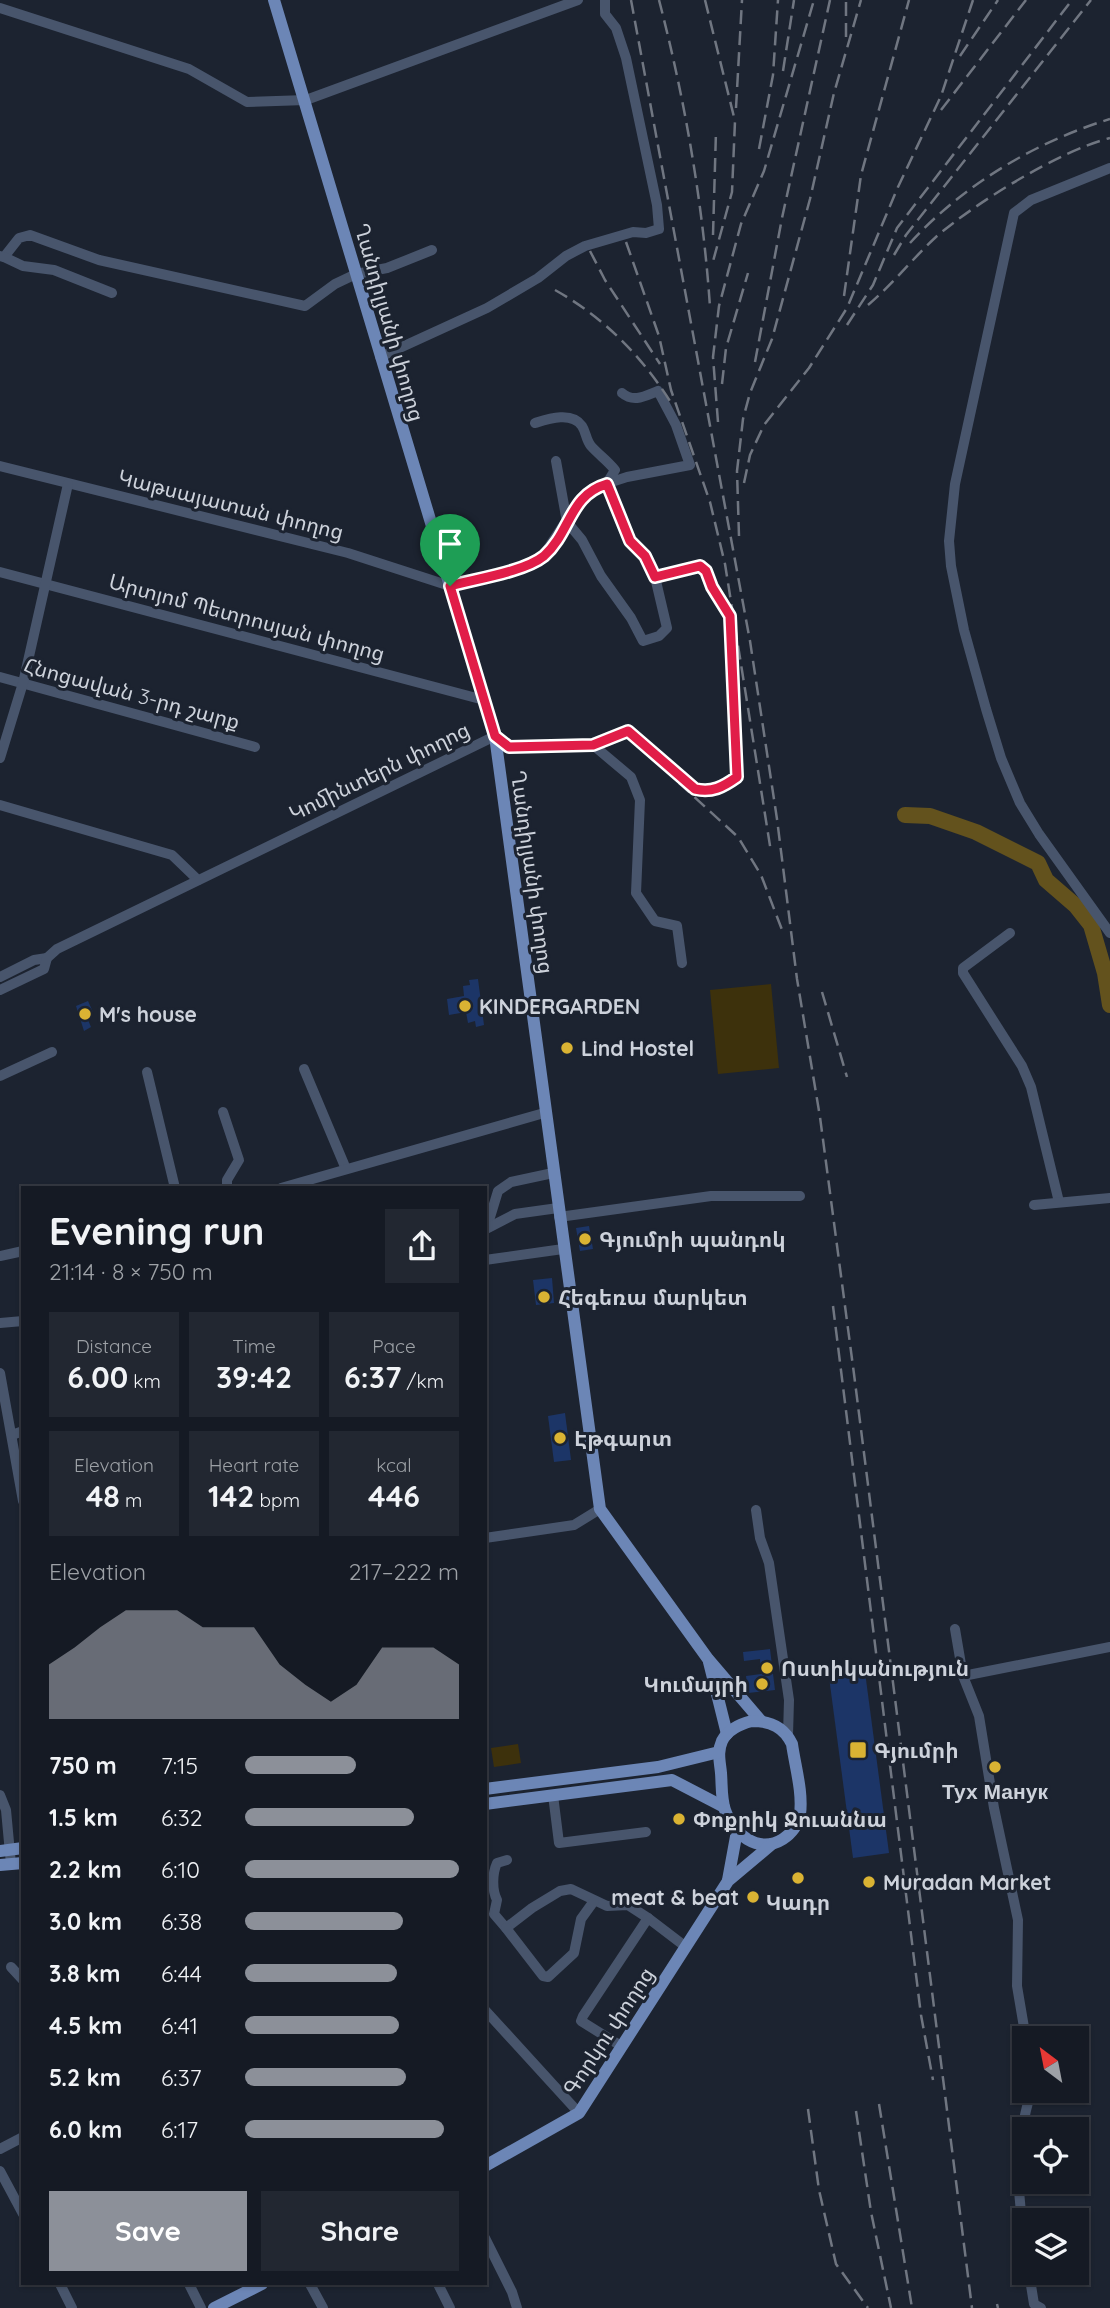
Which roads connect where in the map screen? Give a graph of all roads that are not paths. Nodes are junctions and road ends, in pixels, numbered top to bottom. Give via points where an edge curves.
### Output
1 (274, 0) edge
2 (578, 0) edge
3 (605, 0) edge
4 (0, 8) edge
5 (306, 100) junction
6 (1110, 168) edge
7 (432, 250) dead end
8 (2, 257) edge
9 (356, 274) junction
10 (112, 293) dead end
11 (380, 357) junction
12 (622, 393) dead end
13 (535, 423) dead end
14 (556, 461) dead end
15 (0, 466) edge
16 (68, 484) junction
17 (607, 484) junction
18 (567, 522) junction
19 (0, 572) edge
20 (655, 577) junction
21 (45, 583) junction
22 (450, 586) junction
23 (0, 677) edge
24 (23, 683) junction
25 (484, 700) junction
26 (495, 736) junction
27 (593, 745) junction
28 (255, 747) dead end
29 (0, 758) edge
30 (0, 805) edge
31 (198, 880) junction
32 (1010, 933) dead end
33 (1110, 933) edge
34 (47, 958) junction
35 (681, 963) dead end
36 (0, 977) edge
37 (0, 990) edge
38 (52, 1052) dead end
39 (304, 1069) dead end
40 (147, 1072) dead end
41 (0, 1076) edge
42 (223, 1112) dead end
43 (544, 1113) junction
44 (346, 1169) junction
45 (553, 1174) junction
46 (175, 1186) edge
47 (228, 1186) edge
48 (288, 1186) edge
49 (800, 1196) dead end
50 (1110, 1198) edge
51 (1059, 1202) junction
52 (1034, 1205) dead end
53 (558, 1212) junction
54 (487, 1227) edge
55 (487, 1229) edge
56 (563, 1249) junction
57 (21, 1251) edge
58 (0, 1256) edge
59 (487, 1261) edge
60 (21, 1321) edge
61 (0, 1323) edge
62 (0, 1373) edge
63 (4, 1418) edge
64 (21, 1432) edge
65 (12, 1435) junction
66 (21, 1489) edge
67 (600, 1509) junction
68 (756, 1510) dead end
69 (487, 1538) edge
70 (955, 1629) dead end
71 (1110, 1647) edge
72 (708, 1659) junction
73 (963, 1676) junction
74 (761, 1721) junction
75 (727, 1734) junction
76 (788, 1735) junction
77 (719, 1752) junction
78 (487, 1789) edge
79 (0, 1795) edge
80 (553, 1795) junction
81 (487, 1804) edge
82 (724, 1807) junction
83 (737, 1831) junction
84 (646, 1832) dead end
85 (772, 1844) junction
86 (11, 1849) edge
87 (507, 1860) dead end
88 (11, 1864) edge
89 (728, 1880) junction
90 (594, 1901) junction
91 (648, 1918) junction
92 (506, 1928) junction
93 (686, 1947) junction
94 (11, 1967) dead end
95 (21, 1978) edge
96 (487, 2012) edge
97 (1024, 2026) edge
98 (621, 2046) junction
99 (1028, 2104) edge
100 (579, 2113) junction
101 (21, 2138) edge
102 (0, 2149) edge
103 (487, 2165) edge
104 (0, 2171) edge
105 (1020, 2208) edge
106 (21, 2210) edge
107 (487, 2242) edge
108 (60, 2285) edge
109 (190, 2285) edge
110 (260, 2285) edge
111 (311, 2285) edge
112 (438, 2285) edge
113 (1031, 2285) edge
114 (72, 2308) edge
115 (201, 2308) edge
116 (214, 2308) edge
117 (323, 2308) edge
118 (450, 2308) edge
119 (517, 2308) edge
120 (1041, 2308) edge

1 - 5 main road, Ղանդիլյանի փողոց
2 - 5 street
3 - 11 street via 605,14 616,28 626,58 659,229 585,246 487,308
4 - 5 street via 189,69 247,102
5 - 9 main road, Ղանդիլյանի փողոց
6 - 33 street via 1031,200 1014,213 955,484 949,541 964,631 1001,758 1038,834
7 - 9 street via 387,268
8 - 9 street via 19,238 30,235 99,260 305,306
8 - 10 street via 23,266 54,270
9 - 11 main road, Ղանդիլյանի փողոց
11 - 22 main road, Ղանդիլյանի փողոց
12 - 17 street via 638,399 658,391 690,465
13 - 17 street via 573,418 582,425 592,447 615,470
14 - 18 street
15 - 16 street, Կաթսայատան փողոց
16 - 21 street
16 - 22 street, Կաթսայատան փողոց via 348,553
17 - 18 street via 582,496
17 - 20 street via 630,541 645,556
18 - 20 street via 643,641 667,628
18 - 22 street via 543,556 516,569
19 - 21 street, Արտյոմ Պետրոսյան փողոց
20 - 27 street via 700,566 730,616 737,777 706,792 695,789 628,731
21 - 24 street
21 - 25 street, Արտյոմ Պետրոսյան փողոց
22 - 25 main road, Ղանդիլյանի փողոց
23 - 24 street, Հնոցավան 3-րդ շարք
24 - 28 street, Հնոցավան 3-րդ շարք
24 - 29 street
25 - 26 main road, Ղանդիլյանի փողոց
26 - 27 street, Կոմինտերն փողոց via 509,747
26 - 31 street, Կոմինտերն փողոց
26 - 43 main road, Ղանդիլյանի փողոց
27 - 35 street via 631,777 640,800 636,893 655,921 677,926
30 - 31 street via 172,855
31 - 34 street, Կոմինտերն փողոց
32 - 51 street via 962,971 1023,1066
34 - 36 street
34 - 37 street, Կոմինտերն փողոց via 44,969
38 - 41 street
39 - 44 street
40 - 46 street
42 - 47 street via 239,1160
43 - 44 street
43 - 45 main road, Ղանդիլյանի փողոց
44 - 48 street
45 - 53 main road, Ղանդիլյանի փողոց
45 - 54 street via 511,1182 498,1191
49 - 53 street via 711,1196
50 - 51 street
51 - 52 street
53 - 55 street via 515,1214
53 - 56 main road, Ղանդիլյանի փողոց
56 - 59 street
56 - 67 main road, Ղանդիլյանի փողոց
57 - 58 street
60 - 61 street
62 - 63 street
63 - 65 street
64 - 65 street
65 - 66 street
67 - 69 street via 574,1525
67 - 72 main road, Ղանդիլյանի փողոց
68 - 76 street via 769,1563 789,1700
70 - 73 street
71 - 73 street
72 - 74 main road, Ղանդիլյանի փողոց
72 - 75 main road, Ղանդիլյանի փողոց
73 - 97 street via 979,1716 1018,1920 1017,1986
74 - 75 main road via 740,1724
74 - 76 main road
75 - 77 main road
76 - 85 main road via 801,1810 792,1831
77 - 78 main road via 658,1767
77 - 82 main road
79 - 86 street
80 - 81 main road
80 - 82 main road via 672,1780
80 - 84 street via 559,1843
82 - 83 main road
83 - 85 main road via 755,1843
83 - 89 main road, Գորկու փողոց
85 - 89 main road, Գորկու փողոց
86 - 88 street
87 - 92 street via 494,1869 493,1892 497,1900 494,1914
89 - 93 main road, Գորկու փողոց
90 - 91 street via 611,1907 628,1905
90 - 92 street via 570,1889 560,1891
90 - 92 street via 581,1919 574,1953 548,1977
91 - 93 street
91 - 98 street via 581,2021
93 - 98 main road, Գորկու փողոց
94 - 95 street
96 - 100 street
98 - 100 main road, Գորկու փողոց
99 - 105 street via 1017,2149
100 - 103 main road, Գորկու փողոց
101 - 102 street
104 - 106 street
107 - 119 street
108 - 114 street
109 - 115 street
110 - 116 main road
111 - 117 street
112 - 118 street
113 - 120 street via 1034,2304

